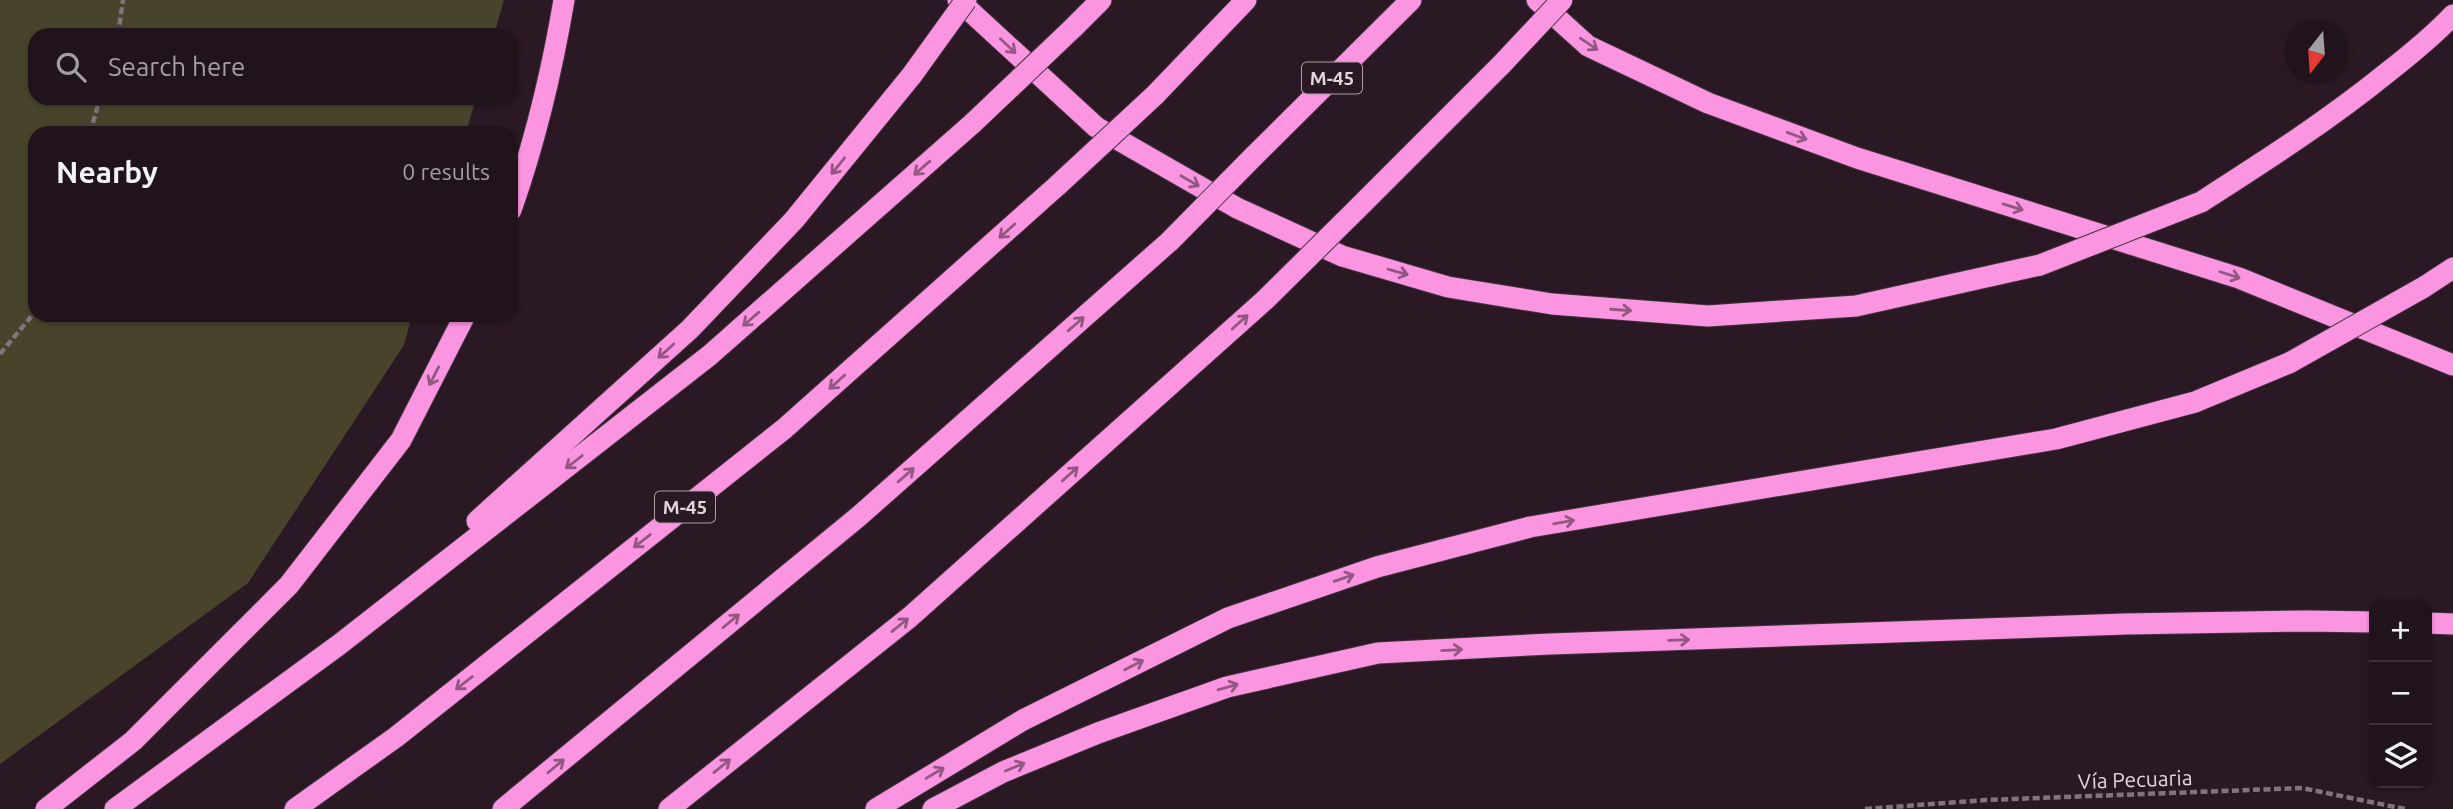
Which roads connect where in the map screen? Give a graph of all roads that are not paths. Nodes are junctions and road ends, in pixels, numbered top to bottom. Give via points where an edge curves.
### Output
1 (564, 0) edge
2 (958, 0) edge
3 (966, 0) edge
4 (1101, 0) edge
5 (1246, 0) edge
6 (1411, 0) edge
7 (1537, 0) edge
8 (1562, 0) edge
9 (2453, 15) edge
10 (518, 191) edge
11 (2453, 268) edge
12 (461, 322) edge
13 (2453, 365) edge
14 (2369, 622) edge
15 (2432, 623) edge
16 (2453, 624) edge
17 (340, 643) junction
18 (46, 809) edge
19 (115, 809) edge
20 (295, 809) edge
21 (503, 809) edge
22 (669, 809) edge
23 (876, 809) edge
24 (933, 809) edge

1 - 10 highway via 554,58
2 -> 9 highway, bridge via 1096,127 1237,208 1342,256 1448,287 1552,304 1708,316 1856,306 2040,265 2201,202 2362,93
3 -> 17 highway, bridge via 912,75 794,220 690,329
4 -> 17 highway, bridge via 973,123 710,355
5 -> 20 highway, M-45, bridge via 1155,95 784,429 396,737
21 -> 6 highway, M-45, bridge via 858,517 1170,241
7 -> 13 highway via 1588,46 1708,103 1857,159 2239,278
22 -> 8 highway, bridge via 910,617 1266,299
23 -> 11 highway, bridge via 1023,720 1227,618 1377,567 1530,527 2056,439 2195,402 2289,363
12 -> 18 highway via 401,440 289,585 133,741
24 -> 14 highway via 1015,767 1227,687 1378,653 2124,624
15 - 16 highway
17 - 19 highway

